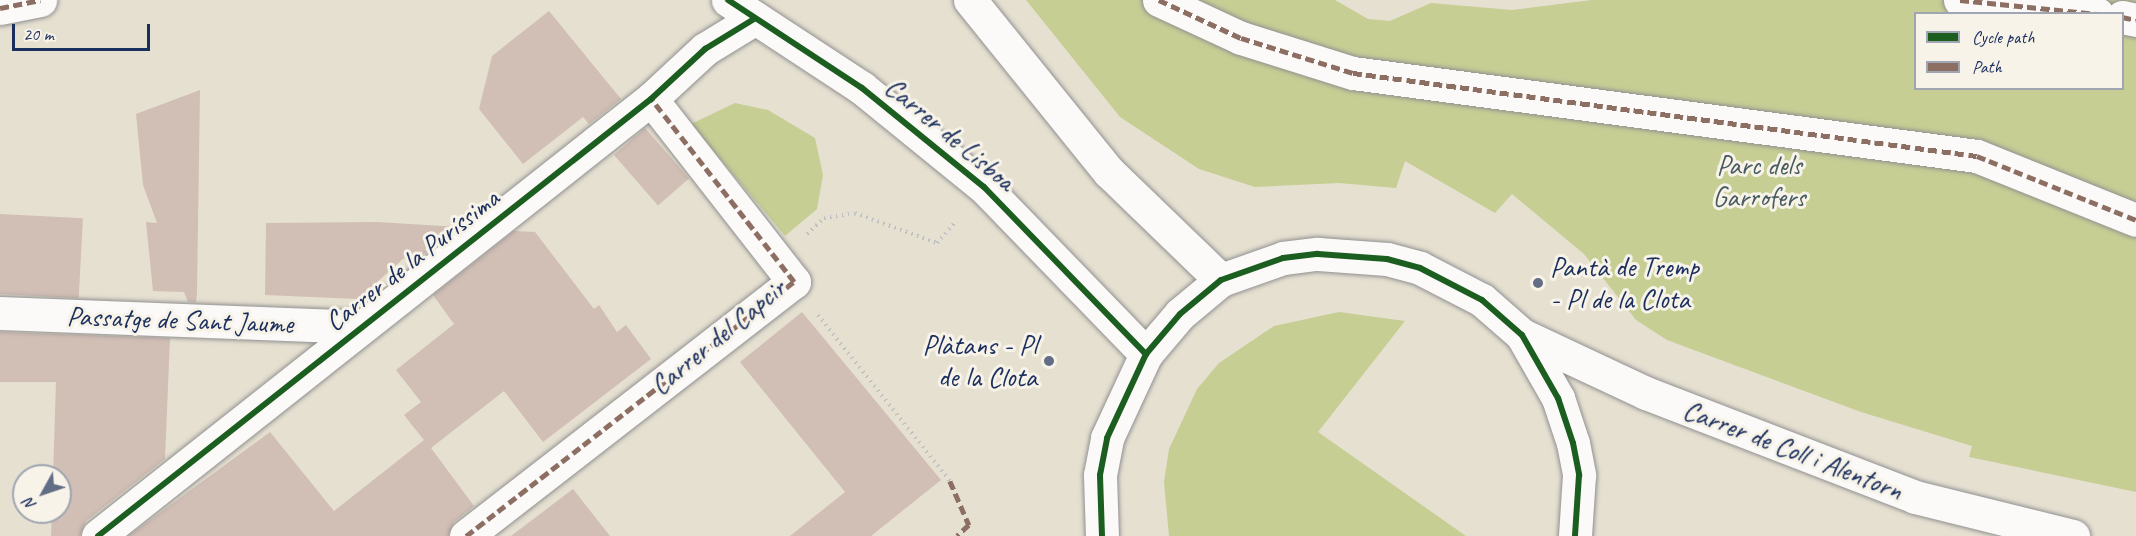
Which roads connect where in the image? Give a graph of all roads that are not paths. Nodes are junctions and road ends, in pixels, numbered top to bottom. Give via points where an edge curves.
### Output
1 (40, 0) edge
2 (970, 0) edge
3 (1159, 0) edge
4 (1960, 0) edge
5 (0, 8) edge
6 (741, 9) edge
7 (2077, 12) edge
8 (651, 99) junction
9 (2136, 220) edge
10 (1221, 280) junction
11 (0, 313) edge
12 (361, 327) junction
13 (1522, 335) junction
14 (1146, 354) junction
15 (1097, 532) edge
16 (98, 536) edge
17 (466, 536) edge
18 (1575, 536) edge
19 (2073, 536) edge

1 - 5 street
2 - 10 street via 1109,172
3 - 9 street via 1241,38 1353,73 1977,156
4 - 7 street
6 - 8 street, Carrer de la Puríssima
6 - 14 street, Carrer de Lisboa via 862,88 984,187
8 - 12 street, Carrer de la Puríssima
8 - 17 street, Carrer del Capcir via 794,282
10 - 13 street via 1283,258 1318,254 1388,259 1452,282
10 - 14 street via 1180,314
11 - 12 street, Passatge de Sant Jaume
12 - 16 street, Carrer de la Puríssima
13 - 18 street via 1558,398 1573,443 1579,475
13 - 19 street, Carrer de Coll i Alentorn via 1646,393 1915,497
14 - 15 street via 1107,438

